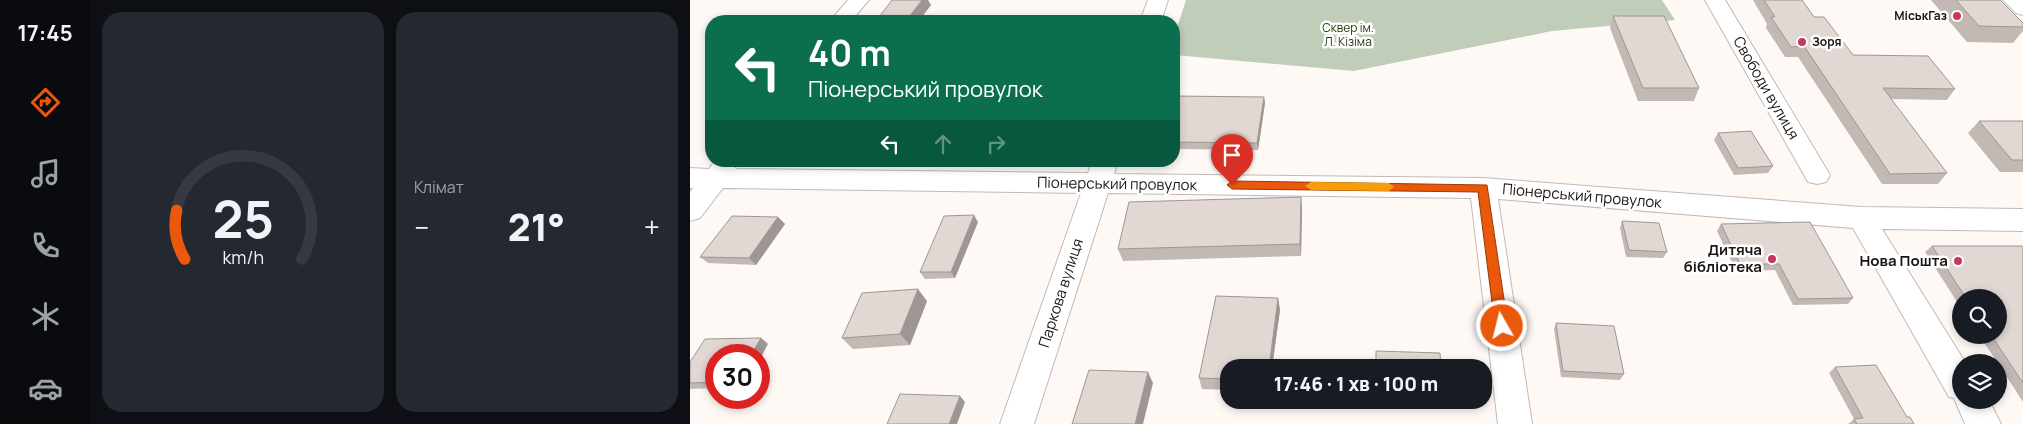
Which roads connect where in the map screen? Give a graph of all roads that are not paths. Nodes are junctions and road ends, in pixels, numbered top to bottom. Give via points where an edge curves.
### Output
1 (859, 0) edge
2 (1158, 0) edge
3 (1715, 0) edge
4 (2013, 0) edge
5 (2023, 9) edge
6 (845, 15) edge
7 (1153, 15) edge
8 (712, 173) edge
9 (1101, 173) edge
10 (1817, 175) dead end
11 (1483, 188) junction
12 (690, 211) edge
13 (1861, 218) junction
14 (2023, 220) edge
15 (1952, 371) edge
16 (1975, 409) edge
17 (1017, 424) edge
18 (1515, 424) edge
19 (1984, 424) edge

1 - 6 street
2 - 7 street
3 - 10 street, Свободи вулиця
4 - 5 street
8 - 9 street, Піонерський провулок
8 - 12 street
9 - 11 street, Піонерський провулок
9 - 17 street, Паркова вулиця
11 - 13 street, Піонерський провулок
11 - 18 street
13 - 14 street, Піонерський провулок
13 - 15 street
16 - 19 street

